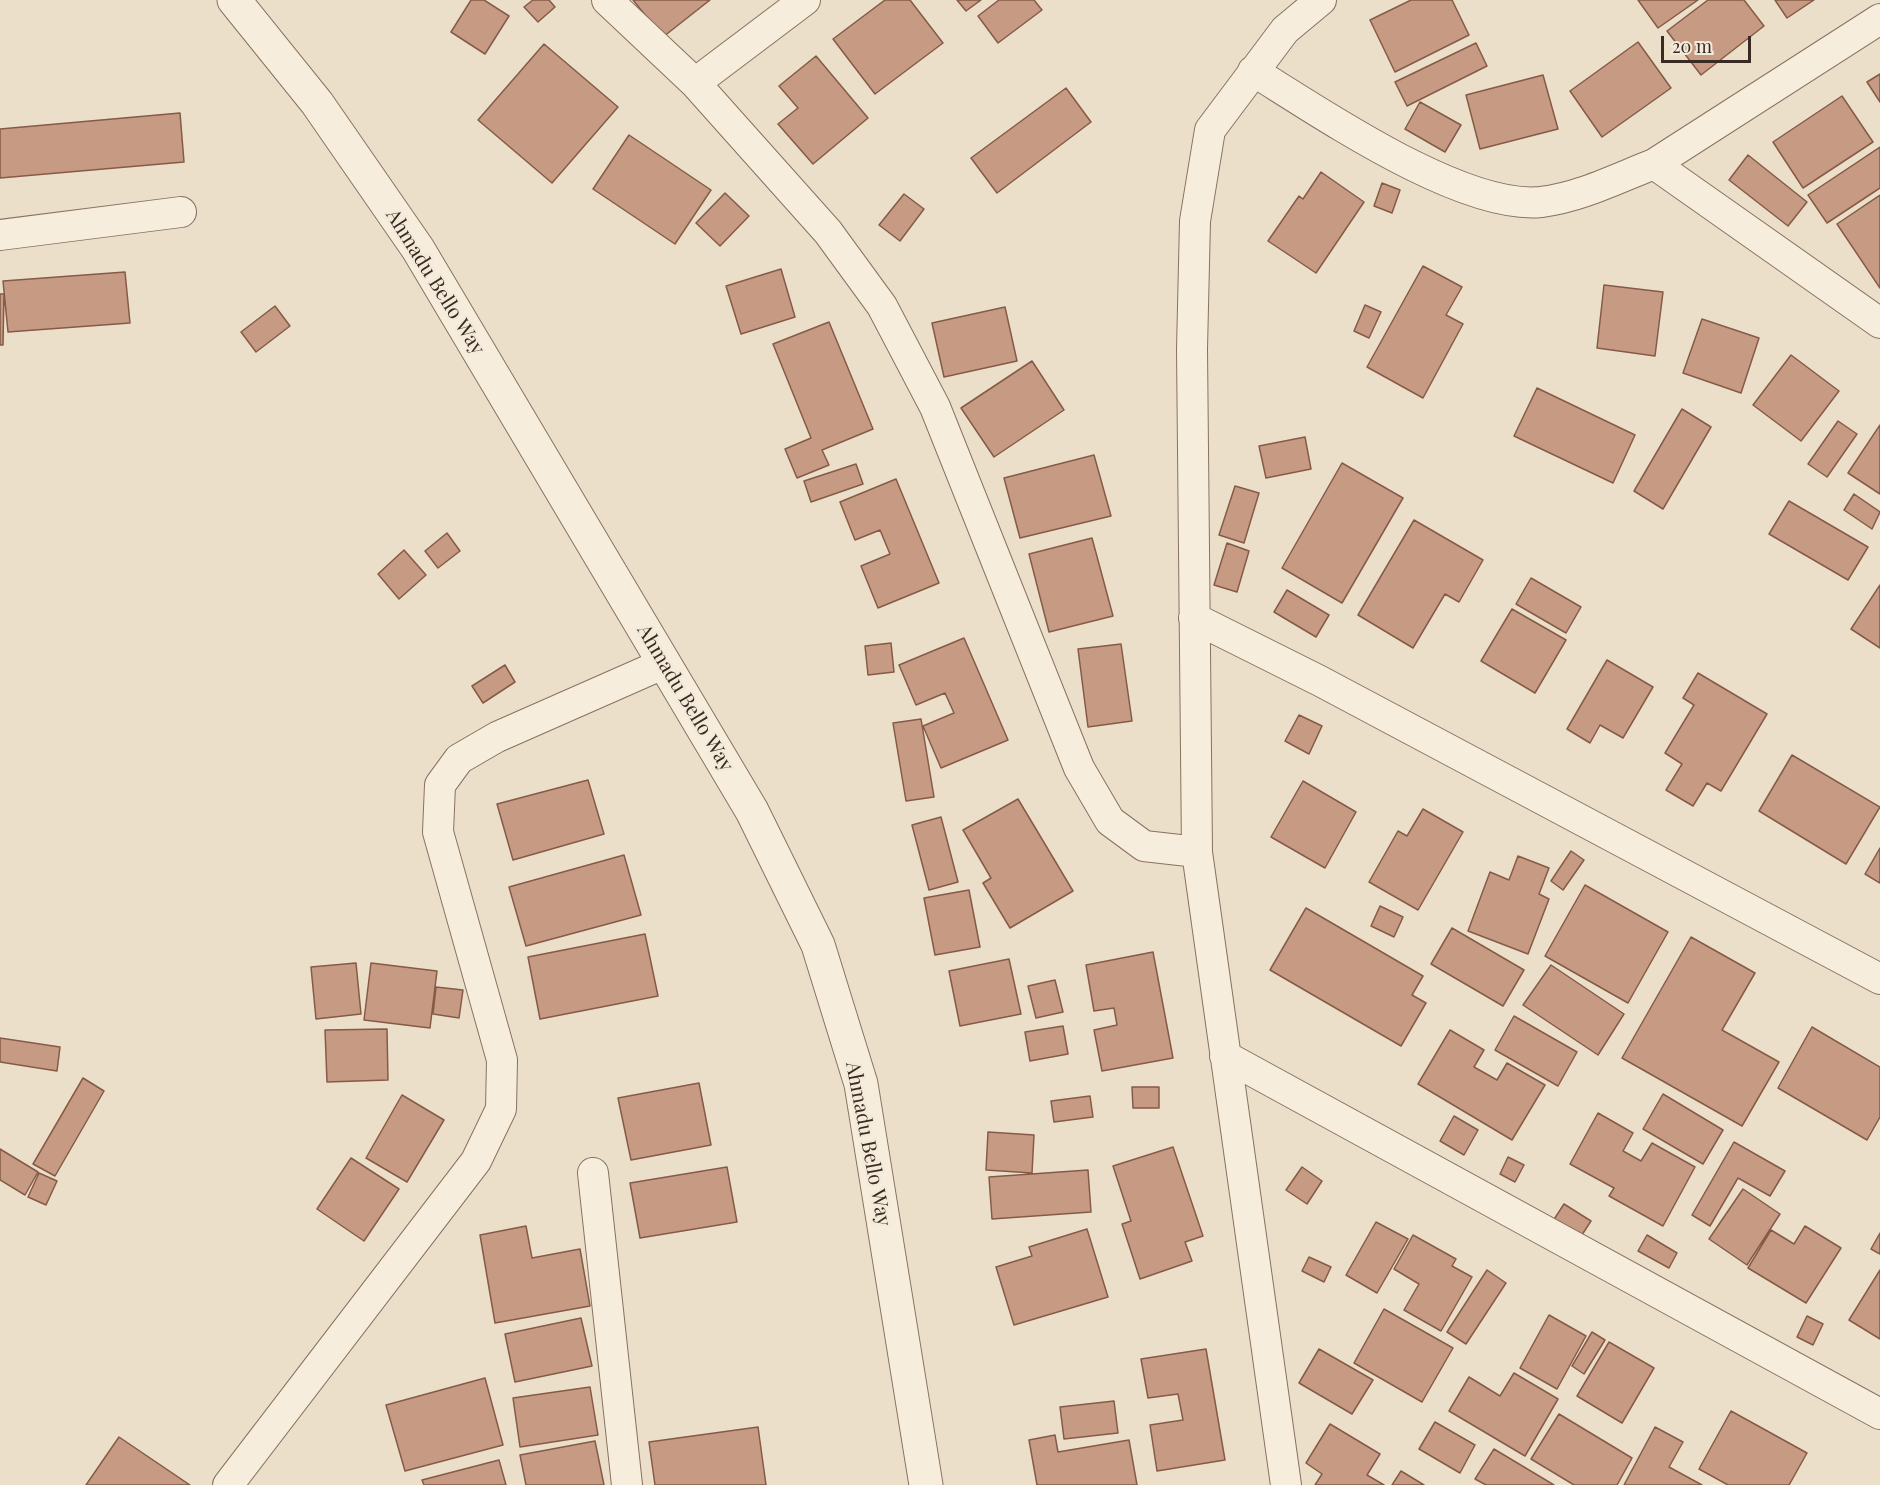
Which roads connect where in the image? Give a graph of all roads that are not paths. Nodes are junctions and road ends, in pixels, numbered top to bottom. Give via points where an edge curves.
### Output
1 (234, 0) edge
2 (607, 0) edge
3 (805, 0) edge
4 (1321, 0) edge
5 (1880, 19) edge
6 (1252, 71) junction
7 (695, 83) junction
8 (1654, 164) junction
9 (181, 213) dead end
10 (0, 235) edge
11 (1880, 323) edge
12 (1194, 618) junction
13 (665, 663) junction
14 (1197, 852) junction
15 (1880, 979) edge
16 (1225, 1056) junction
17 (593, 1173) dead end
18 (1880, 1414) edge
19 (228, 1485) edge
20 (627, 1485) edge
21 (926, 1485) edge
22 (1286, 1485) edge

1 - 13 street, Ahmadu Bello Way via 317,103 418,249
2 - 7 street
3 - 7 street
4 - 6 street via 1285,30
5 - 8 street
6 - 8 street via 1398,159 1490,197 1550,200 1579,194
6 - 12 street via 1210,130 1195,221
7 - 14 street via 828,232 882,306 935,407 1079,768 1110,822 1144,846
8 - 11 street
9 - 10 street
12 - 14 street
12 - 15 street
13 - 19 street via 497,737 459,759 440,785 438,832 502,1060 501,1109 476,1161
13 - 21 street, Ahmadu Bello Way via 752,811 818,945 861,1084
14 - 16 street
16 - 18 street
16 - 22 street
17 - 20 street

